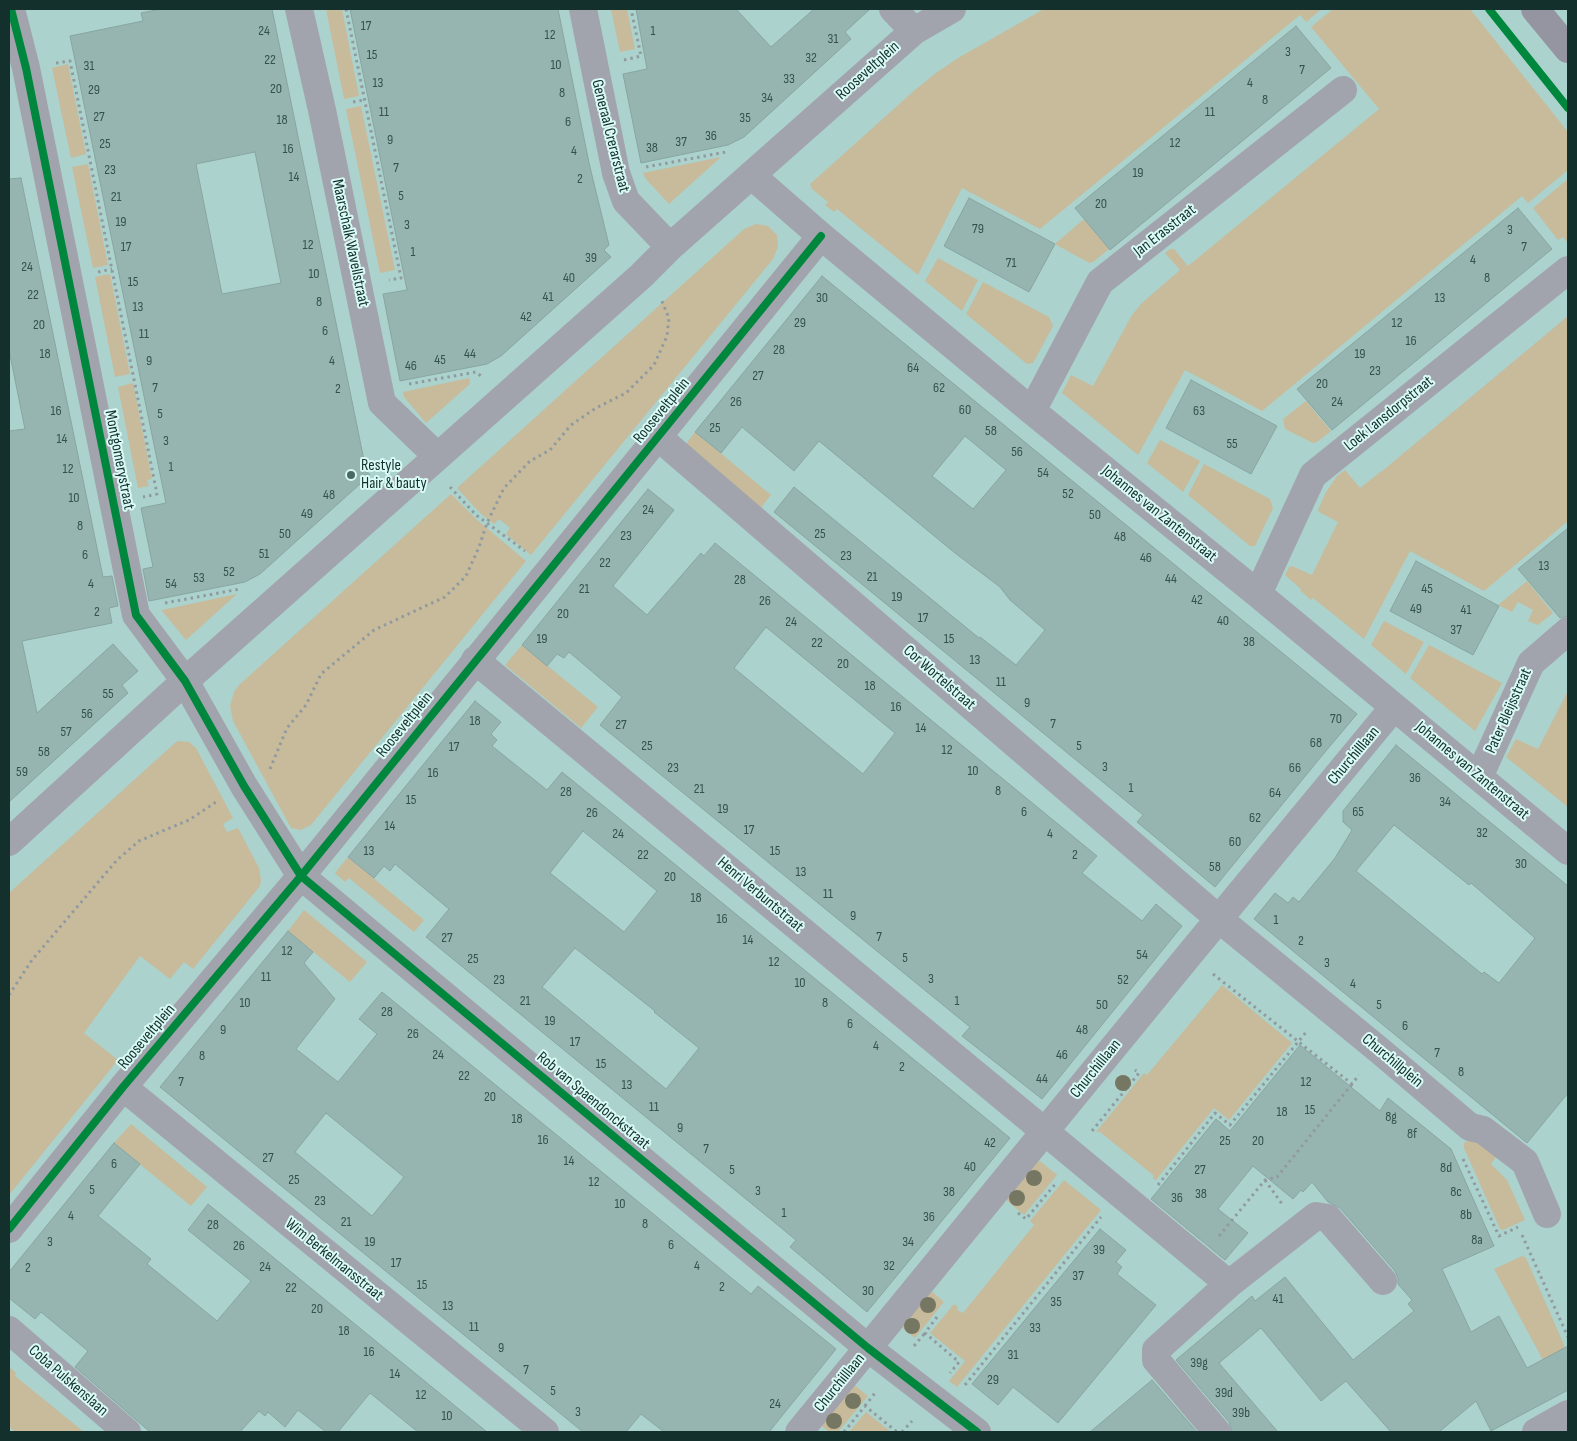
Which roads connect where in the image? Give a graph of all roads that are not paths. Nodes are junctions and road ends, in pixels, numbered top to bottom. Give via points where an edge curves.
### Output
1 (11, 9) edge
2 (299, 9) edge
3 (583, 9) edge
4 (892, 9) edge
5 (952, 9) edge
6 (1535, 9) edge
7 (914, 30) junction
8 (1568, 49) edge
9 (1343, 90) dead end
10 (751, 176) junction
11 (821, 236) junction
12 (670, 246) junction
13 (1568, 270) edge
14 (1032, 411) junction
15 (658, 437) junction
16 (433, 460) junction
17 (1258, 594) junction
18 (1568, 631) edge
19 (475, 660) junction
20 (185, 681) junction
21 (1394, 707) junction
22 (1479, 777) junction
23 (9, 842) edge
24 (1568, 851) edge
25 (301, 876) junction
26 (1219, 919) junction
27 (123, 1088) junction
28 (1044, 1132) junction
29 (1547, 1214) road end
30 (9, 1229) edge
31 (1238, 1277) junction
32 (1383, 1281) dead end
33 (9, 1330) edge
34 (868, 1348) junction
35 (127, 1432) edge
36 (545, 1432) edge
37 (799, 1432) edge
38 (977, 1432) edge
39 (1217, 1432) edge

1 - 20 street, Montgomerystraat via 26,68 136,614
2 - 16 street, Maarschalk Wavellstraat via 382,403
3 - 12 street, Generaal Crerarstraat via 616,173 626,201
4 - 7 street
5 - 7 street, Rooseveltplein
6 - 8 main road
7 - 10 street, Rooseveltplein
9 - 14 street, Jan Erasstraat via 1100,282
10 - 11 street, Johannes van Zantenstraat
10 - 12 street, Rooseveltplein
11 - 14 street, Johannes van Zantenstraat
11 - 15 street, Rooseveltplein
12 - 16 street, Rooseveltplein via 641,276
13 - 17 street, Loek Lansdorpstraat via 1312,475
14 - 17 street, Johannes van Zantenstraat
15 - 19 street, Rooseveltplein
15 - 26 street, Cor Wortelstraat
16 - 20 street, Rooseveltplein
17 - 21 street, Johannes van Zantenstraat
18 - 22 street, Pater Bleijsstraat via 1531,662
19 - 25 street, Rooseveltplein
19 - 28 street, Henri Verbuntstraat
20 - 23 street, Rooseveltplein
20 - 25 street, Montgomerystraat via 244,786
21 - 22 street, Johannes van Zantenstraat
21 - 26 street, Churchilllaan
22 - 24 street, Johannes van Zantenstraat
25 - 27 street, Rooseveltplein
25 - 34 street, Rob van Spaendonckstraat
26 - 28 street, Churchilllaan
26 - 29 street, Churchillplein via 1470,1127 1483,1130 1525,1162
27 - 30 street, Rooseveltplein
27 - 36 street, Wim Berkelmansstraat
28 - 31 street via 1130,1201
28 - 34 street, Churchilllaan
31 - 32 street via 1316,1216 1328,1218
31 - 39 street via 1156,1350 1156,1360
33 - 35 street, Coba Pulskenslaan
34 - 37 street, Churchilllaan
34 - 38 street, Rob van Spaendonckstraat

